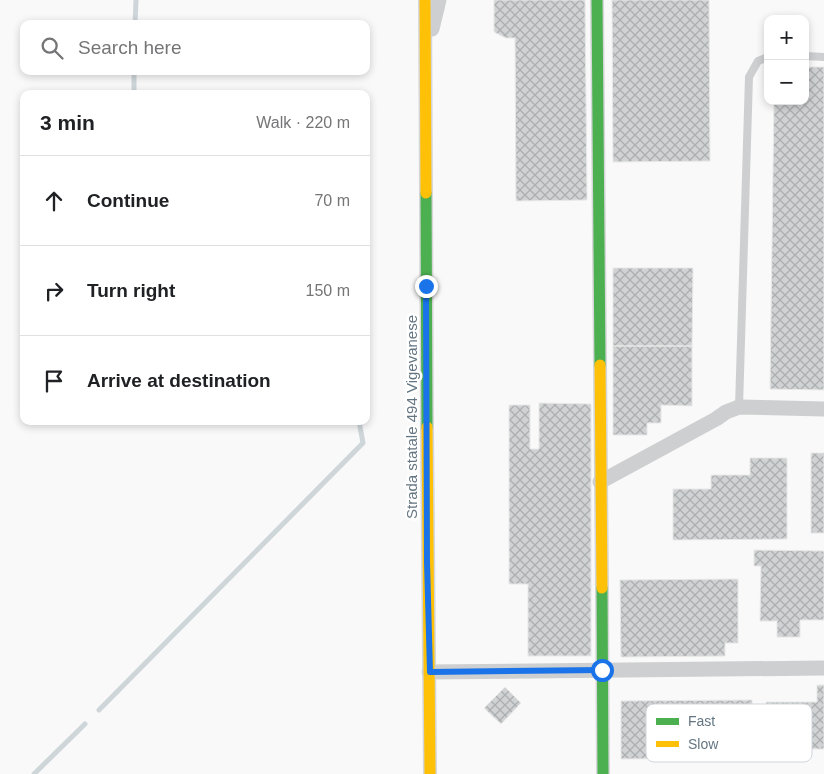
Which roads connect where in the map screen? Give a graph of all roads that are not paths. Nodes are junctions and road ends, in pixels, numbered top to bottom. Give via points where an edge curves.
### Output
1 (425, 0) edge
2 (439, 0) edge
3 (597, 0) edge
4 (426, 49) junction
5 (809, 56) edge
6 (824, 56) edge
7 (764, 59) edge
8 (739, 407) junction
9 (824, 409) edge
10 (600, 482) junction
11 (824, 668) edge
12 (602, 670) junction
13 (430, 672) junction
14 (430, 774) edge
15 (602, 774) edge

1 - 4 main road, Strada statale 494 Vigevanese
2 - 4 street
3 - 10 main road
4 - 13 main road, Strada statale 494 Vigevanese
5 - 6 lane
7 - 8 lane via 758,61 750,77
8 - 9 street
8 - 10 street
10 - 12 main road
11 - 12 street
12 - 13 street
12 - 15 main road
13 - 14 main road, Strada statale 494 Vigevanese

